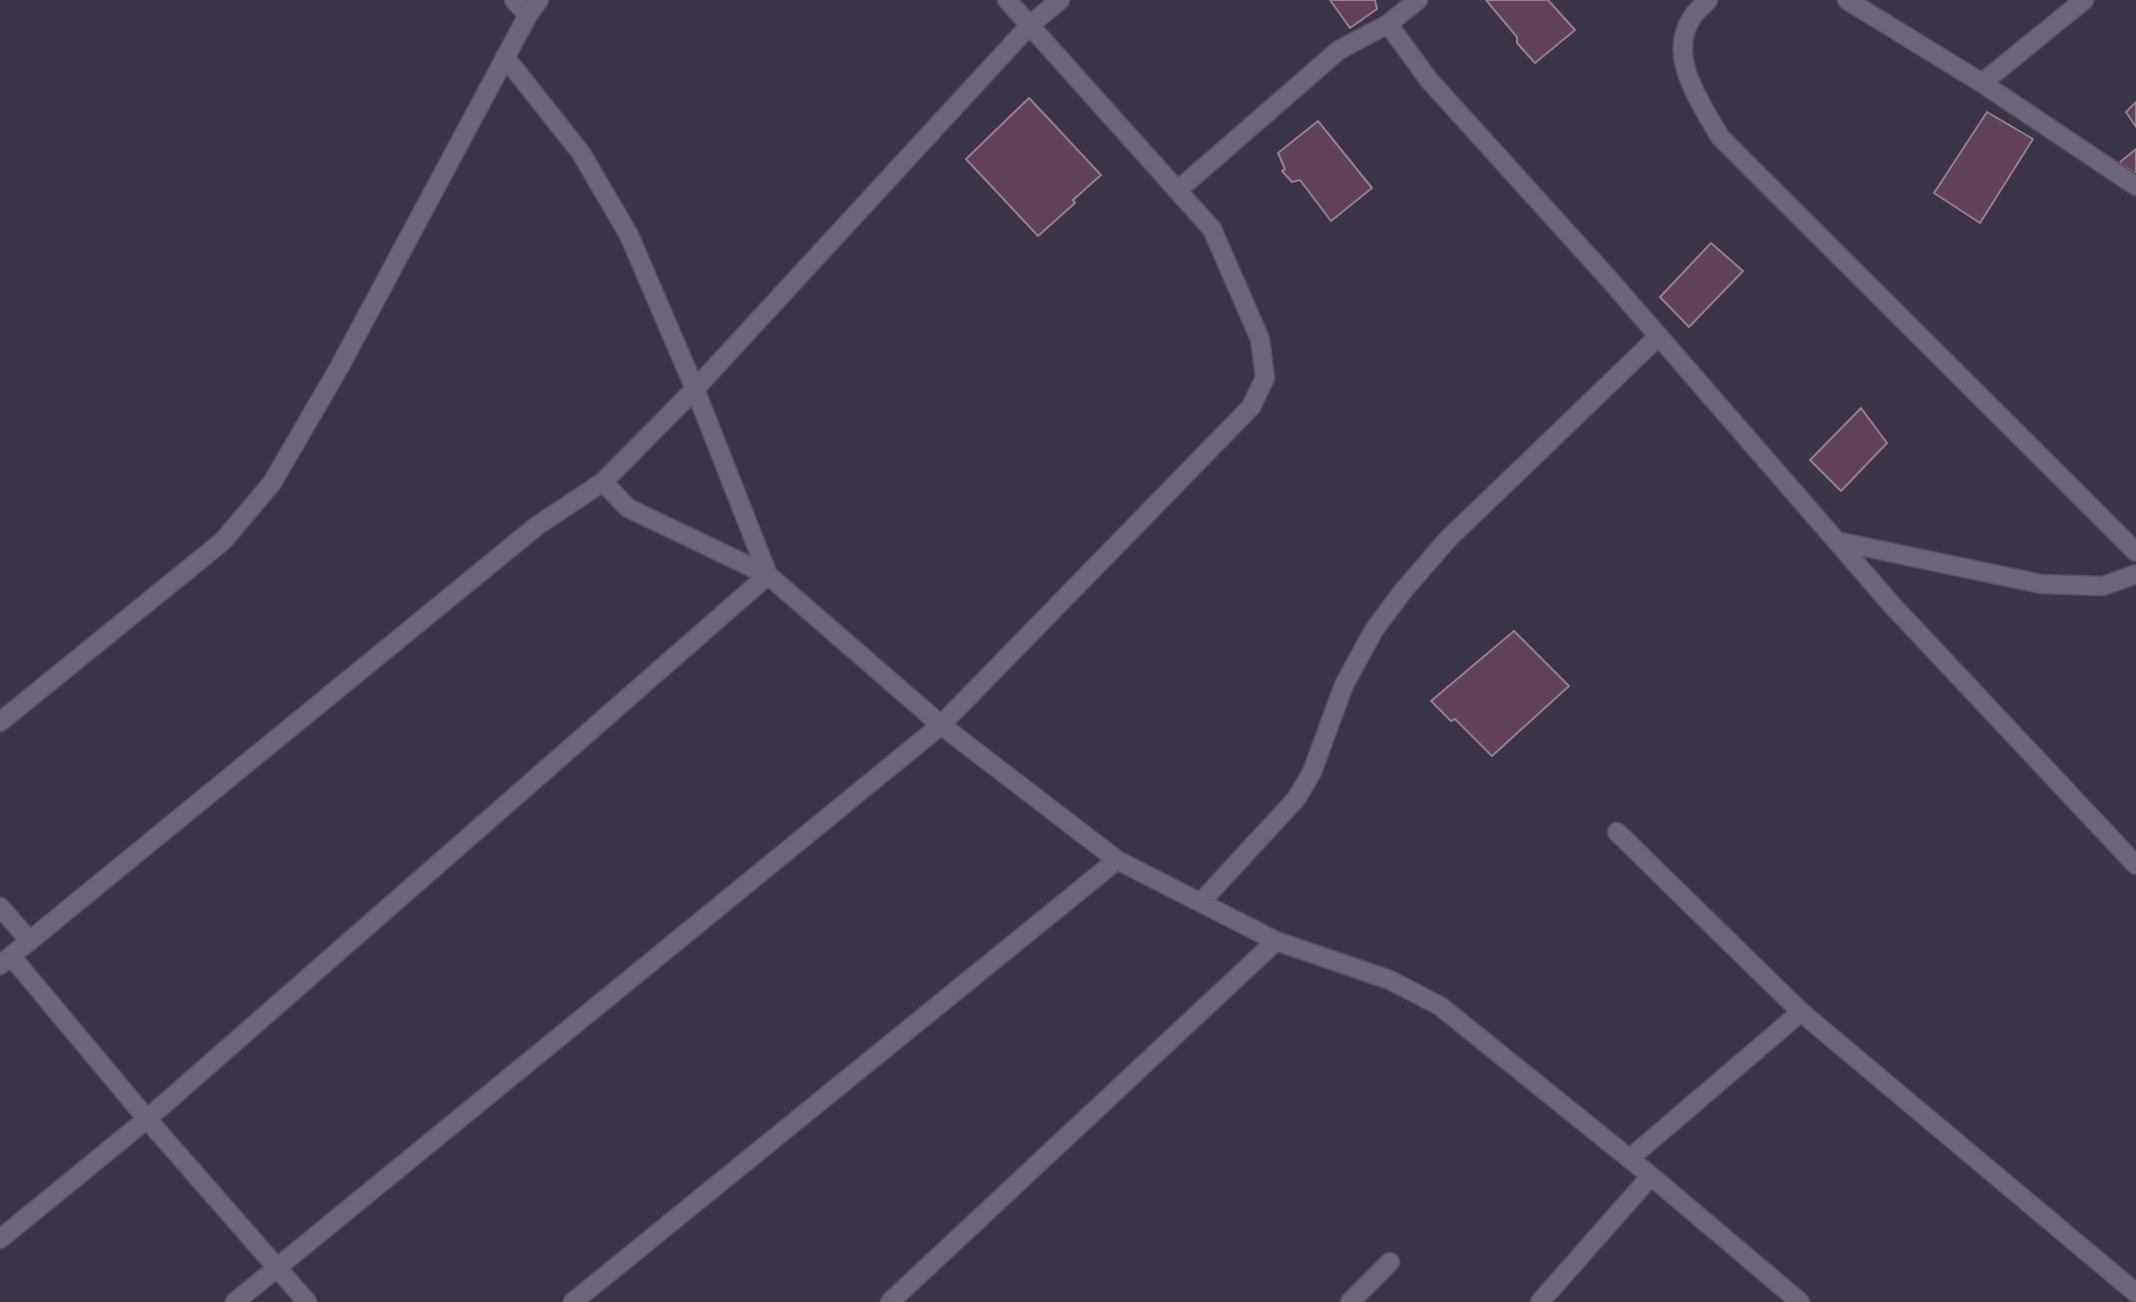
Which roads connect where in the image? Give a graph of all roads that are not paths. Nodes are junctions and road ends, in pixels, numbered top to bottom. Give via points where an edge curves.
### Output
1 (514, 0) edge
2 (539, 0) edge
3 (1007, 0) edge
4 (1059, 0) edge
5 (1418, 0) edge
6 (1709, 0) edge
7 (1847, 0) edge
8 (2084, 0) edge
9 (528, 15) junction
10 (1388, 24) junction
11 (1030, 25) junction
12 (505, 57) junction
13 (1982, 83) junction
14 (2136, 186) edge
15 (1178, 190) junction
16 (1659, 336) junction
17 (695, 389) junction
18 (603, 482) junction
19 (1836, 541) junction
20 (2136, 552) edge
21 (2136, 574) edge
22 (768, 575) junction
23 (0, 722) edge
24 (941, 725) junction
25 (1616, 832) dead end
26 (1117, 860) junction
27 (2136, 865) edge
28 (1201, 902) junction
29 (0, 907) edge
30 (30, 941) junction
31 (1276, 941) junction
32 (5, 961) edge
33 (1801, 1012) junction
34 (147, 1119) junction
35 (1629, 1159) junction
36 (1651, 1176) junction
37 (0, 1240) edge
38 (1390, 1262) dead end
39 (276, 1269) junction
40 (2136, 1293) edge
41 (235, 1302) edge
42 (307, 1302) edge
43 (573, 1302) edge
44 (890, 1302) edge
45 (1350, 1302) edge
46 (1540, 1302) edge
47 (1800, 1302) edge

1 - 9 street
2 - 9 street
3 - 11 street
4 - 11 street
5 - 10 street
6 - 20 street via 1692,17 1682,44 1687,77 1720,137
7 - 13 street
8 - 13 street
9 - 12 street
10 - 15 street via 1339,50
10 - 16 street via 1429,80
11 - 15 street
11 - 17 street
12 - 17 street via 582,153 629,235
12 - 23 street via 340,366 272,483 223,541
13 - 14 street
15 - 24 street via 1212,229 1260,339 1265,379 1251,407
16 - 19 street
16 - 28 street via 1448,539 1402,592 1374,629 1343,685 1312,772 1296,799
17 - 18 street
17 - 22 street
18 - 22 street via 628,508
18 - 30 street via 538,525
19 - 21 street via 2041,584 2103,586
19 - 27 street
22 - 24 street
22 - 34 street
24 - 26 street
24 - 39 street
25 - 33 street
26 - 28 street
26 - 43 street
28 - 31 street
29 - 30 street
30 - 32 street
31 - 35 street via 1390,980 1440,1006
31 - 44 street
32 - 34 street
33 - 35 street
33 - 40 street
34 - 37 street
34 - 39 street
35 - 36 street
36 - 46 street
36 - 47 street
38 - 45 street
39 - 41 street
39 - 42 street

